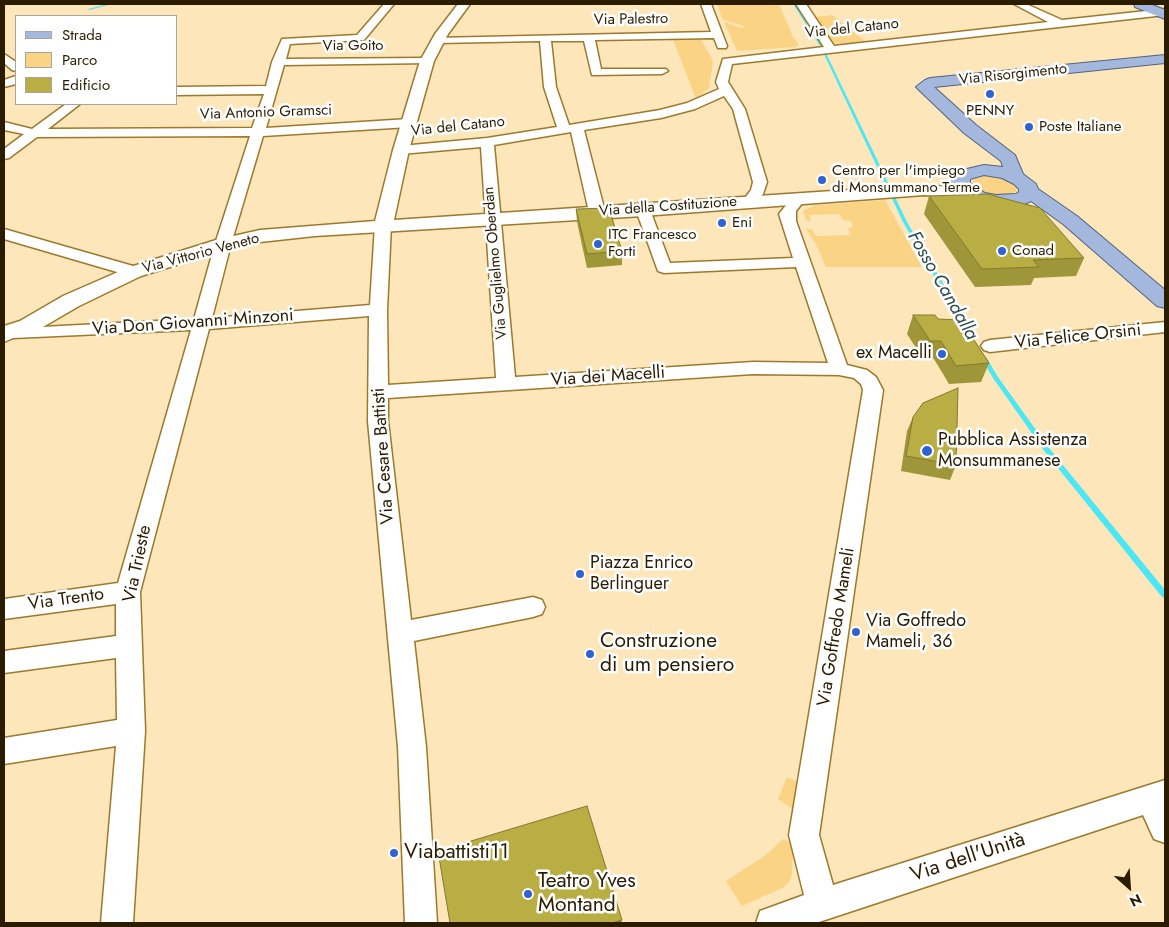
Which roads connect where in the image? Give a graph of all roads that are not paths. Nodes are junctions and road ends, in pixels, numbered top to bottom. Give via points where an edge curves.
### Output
1 (389, 4) edge
2 (464, 4) edge
3 (706, 4) edge
4 (801, 4) edge
5 (1019, 4) edge
6 (1140, 4) edge
7 (1164, 13) edge
8 (1061, 24) junction
9 (717, 35) junction
10 (545, 38) junction
11 (589, 38) junction
12 (438, 40) junction
13 (830, 48) junction
14 (4, 57) edge
15 (1165, 59) edge
16 (727, 60) junction
17 (428, 61) junction
18 (278, 62) junction
19 (15, 67) edge
20 (662, 71) dead end
21 (270, 90) junction
22 (178, 91) edge
23 (726, 92) junction
24 (73, 105) edge
25 (410, 123) junction
26 (4, 126) edge
27 (570, 129) junction
28 (970, 129) junction
29 (257, 132) junction
30 (34, 133) junction
31 (487, 142) junction
32 (401, 150) junction
33 (4, 155) edge
34 (968, 175) junction
35 (1015, 177) junction
36 (760, 182) junction
37 (924, 190) junction
38 (1030, 192) junction
39 (972, 194) junction
40 (792, 201) junction
41 (749, 202) junction
42 (1004, 202) junction
43 (692, 207) junction
44 (643, 210) junction
45 (597, 212) junction
46 (492, 218) junction
47 (383, 225) junction
48 (1085, 232) junction
49 (4, 234) edge
50 (223, 244) junction
51 (804, 262) junction
52 (134, 272) junction
53 (1165, 301) edge
54 (378, 310) junction
55 (201, 324) junction
56 (1165, 327) edge
57 (5, 334) edge
58 (990, 346) dead end
59 (839, 369) junction
60 (506, 384) junction
61 (378, 392) junction
62 (128, 592) junction
63 (533, 607) dead end
64 (4, 609) edge
65 (400, 633) junction
66 (128, 646) junction
67 (4, 662) edge
68 (130, 731) junction
69 (4, 751) edge
70 (1158, 797) edge
71 (1165, 828) edge
72 (822, 905) junction
73 (117, 923) edge
74 (421, 923) edge
75 (772, 923) edge

1 - 18 street, Via Trieste via 360,38 286,41
2 - 12 street, Via Cesare Battisti
3 - 9 street
4 - 13 street
5 - 8 street
6 - 7 main road
7 - 8 street, Via del Catano
8 - 13 street, Via del Catano
9 - 11 street, Via Palestro
9 - 16 street
10 - 11 street, Via Palestro
10 - 12 street, Via Palestro
10 - 27 street via 550,87
11 - 20 street via 596,72
12 - 17 street, Via Cesare Battisti
13 - 16 street, Via del Catano
14 - 19 street
15 - 28 main road, Via Risorgimento via 930,83 924,87
16 - 23 street via 722,82
17 - 18 street, Via Goito
17 - 25 street, Via Cesare Battisti
18 - 21 street, Via Trieste
21 - 22 street
21 - 29 street, Via Trieste
23 - 27 street, Via del Catano via 661,114
23 - 36 street via 739,109
24 - 30 street
25 - 29 street, Via Antonio Gramsci
25 - 32 street, Via Cesare Battisti
26 - 30 street, Via Antonio Gramsci
27 - 31 street, Via del Catano
27 - 45 street
28 - 34 main road, Via Risorgimento via 989,154
28 - 35 main road, Via Risorgimento via 1009,160
29 - 30 street, Via Antonio Gramsci
29 - 50 street, Via Trieste
30 - 33 street
31 - 32 street, Via del Catano
31 - 46 street, Via Guglielmo Oberdan
32 - 47 street, Via Cesare Battisti
34 - 35 main road via 995,171
34 - 37 street via 947,185
34 - 39 main road via 961,183
35 - 38 main road, Via Risorgimento via 1026,184
36 - 40 street
36 - 41 street via 758,191
37 - 39 street
37 - 40 street
38 - 42 main road, Via Risorgimento via 1020,200
38 - 48 main road, Via Risorgimento
39 - 42 main road, Via Risorgimento
40 - 41 street, Via della Costituzione
40 - 43 street via 710,209
40 - 51 street via 787,214
41 - 43 street, Via della Costituzione
42 - 48 main road, Via Risorgimento
43 - 44 street, Via della Costituzione
44 - 45 street, Via della Costituzione
44 - 51 street via 664,268
45 - 46 street, Via della Costituzione
46 - 47 street, Via della Costituzione
46 - 60 street, Via Guglielmo Oberdan
47 - 50 street, Via Vittorio Veneto via 270,235
47 - 54 street, Via Cesare Battisti
48 - 53 main road, Via Risorgimento
49 - 52 street
50 - 52 street, Via Vittorio Veneto
50 - 55 street, Via Trieste
51 - 59 street
52 - 57 street, Via Vittorio Veneto via 71,301 28,326
54 - 55 street, Via Don Giovanni Minzoni
54 - 61 street, Via Cesare Battisti
55 - 57 street, Via Don Giovanni Minzoni
55 - 62 street, Via Trieste
56 - 58 street, Via Felice Orsini
59 - 60 street, Via dei Macelli via 753,368
59 - 72 street, Via Goffredo Mameli via 860,374 874,390 804,835
60 - 61 street, Via dei Macelli
61 - 65 street, Via Cesare Battisti via 378,421
62 - 64 street, Via Trento
62 - 66 street, Via Trieste
63 - 65 street
65 - 74 street, Via Cesare Battisti via 412,747
66 - 67 street
66 - 68 street, Via Trieste
68 - 69 street
68 - 73 street, Via Trieste
70 - 71 street
70 - 72 street, Via dell'Unità
72 - 75 street, Via dell'Unità

